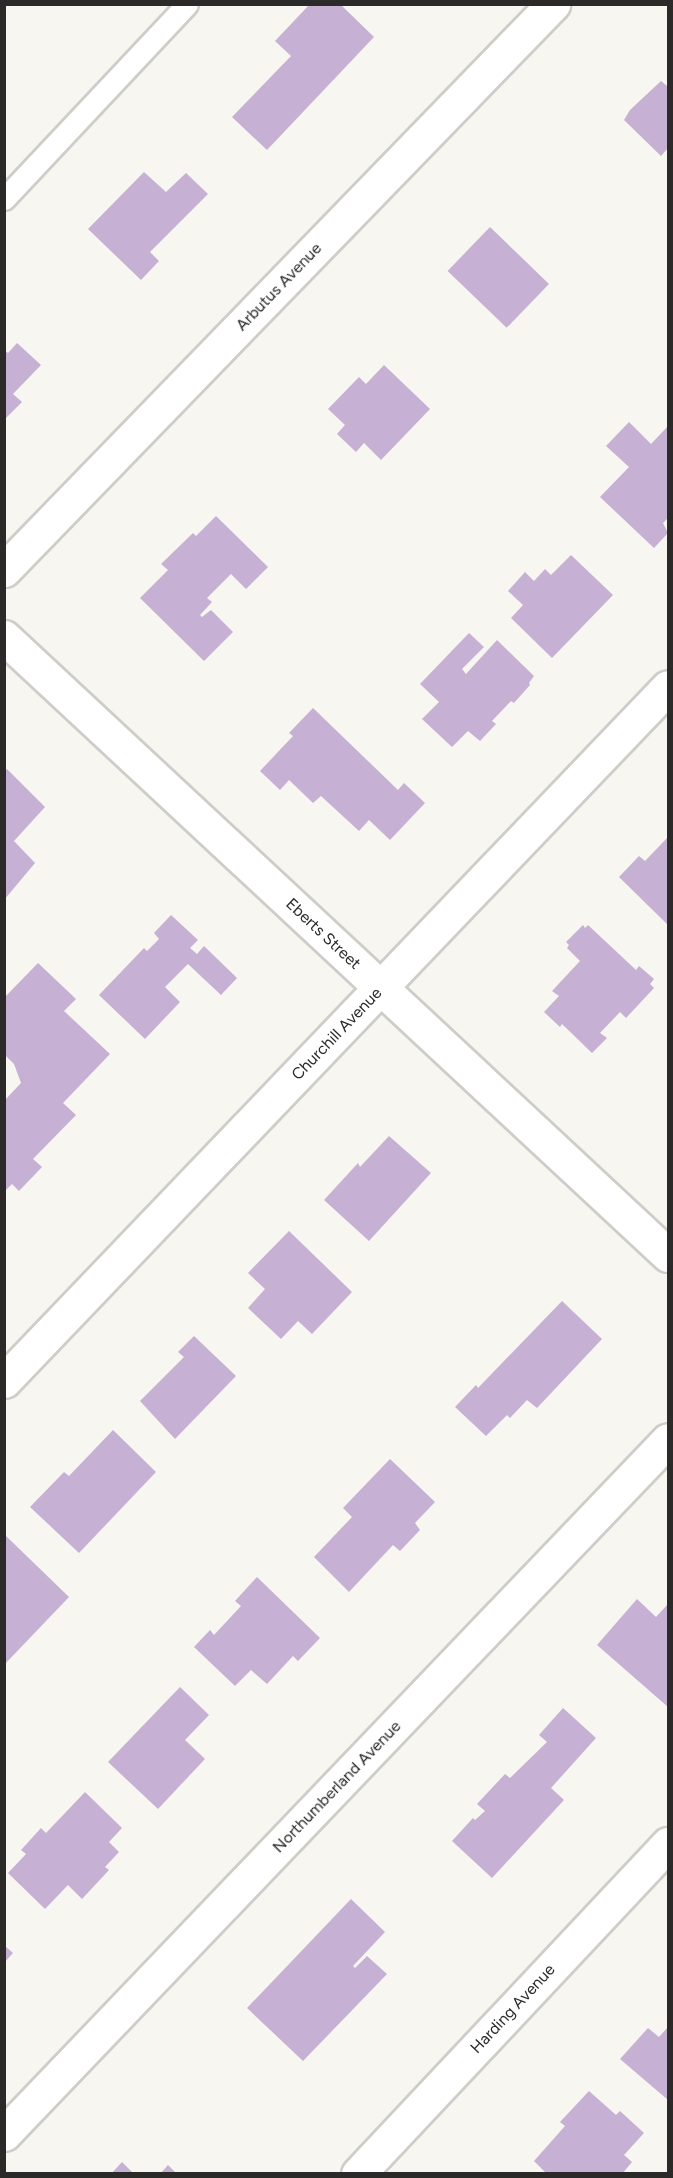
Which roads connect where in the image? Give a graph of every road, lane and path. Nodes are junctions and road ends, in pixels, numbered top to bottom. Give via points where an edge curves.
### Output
1 (187, 4) edge
2 (553, 4) edge
3 (4, 199) edge
4 (4, 570) edge
5 (4, 637) edge
6 (669, 687) edge
7 (381, 988) junction
8 (669, 1255) edge
9 (4, 1381) edge
10 (669, 1440) edge
11 (669, 1844) edge
12 (4, 2134) edge
13 (358, 2174) edge

1 - 3 lane
2 - 4 street, Arbutus Avenue
5 - 7 street, Eberts Street
6 - 7 street, Churchill Avenue
7 - 8 street, Eberts Street
7 - 9 street, Churchill Avenue
10 - 12 street, Northumberland Avenue
11 - 13 street, Harding Avenue

